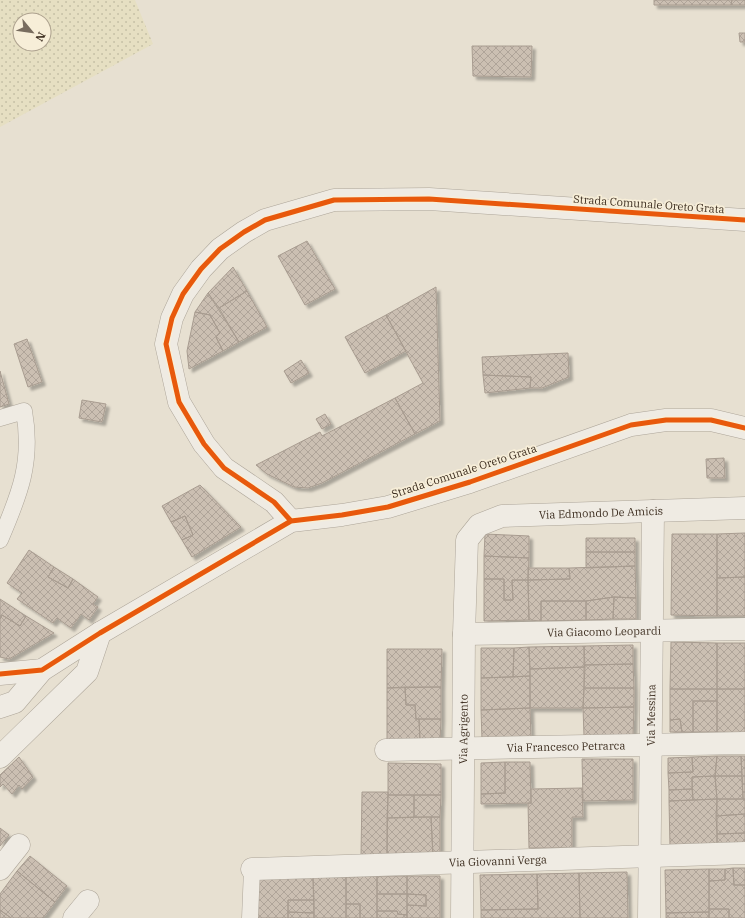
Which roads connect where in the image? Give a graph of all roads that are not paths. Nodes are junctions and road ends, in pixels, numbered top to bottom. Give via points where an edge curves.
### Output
1 (745, 220) edge
2 (0, 418) edge
3 (745, 428) edge
4 (745, 508) edge
5 (653, 511) junction
6 (291, 521) junction
7 (0, 540) edge
8 (467, 540) joint
9 (745, 629) edge
10 (652, 630) junction
11 (100, 633) junction
12 (464, 634) junction
13 (42, 670) junction
14 (0, 674) edge
15 (0, 707) edge
16 (745, 743) edge
17 (651, 746) junction
18 (463, 749) junction
19 (386, 750) dead end
20 (0, 757) edge
21 (19, 845) dead end
22 (745, 853) edge
23 (650, 856) junction
24 (462, 861) junction
25 (0, 869) edge
26 (252, 869) joint
27 (88, 900) dead end
28 (74, 918) edge
29 (250, 918) edge
30 (462, 918) edge
31 (649, 918) edge

1 - 6 street, Strada Comunale Oreto Grata via 429,199 334,200 265,220 244,232 220,249 183,294 172,318 166,344 179,402 204,444 224,468 274,502
2 - 7 lane via 24,411 28,433 26,467 18,499
3 - 6 street, Strada Comunale Oreto Grata via 711,420 666,420 631,425 470,482 388,507
4 - 5 street, Via Edmondo De Amicis
5 - 8 street, Via Edmondo De Amicis via 502,516 479,525
5 - 10 street, Via Messina
6 - 11 street
8 - 12 street, Via Agrigento
9 - 10 street, Via Giacomo Leopardi
10 - 12 street, Via Giacomo Leopardi
10 - 17 street, Via Messina
11 - 13 street
11 - 20 street via 87,672
12 - 18 street, Via Agrigento
13 - 14 street
13 - 15 street via 15,702
16 - 17 street, Via Francesco Petrarca
17 - 18 street, Via Francesco Petrarca
17 - 23 street, Via Messina
18 - 19 street, Via Francesco Petrarca
18 - 24 street, Via Agrigento
21 - 25 street
22 - 23 street, Via Giovanni Verga
23 - 24 street, Via Giovanni Verga
23 - 31 street, Via Messina
24 - 26 street, Via Giovanni Verga
24 - 30 street, Via Agrigento
26 - 29 lane
27 - 28 street

